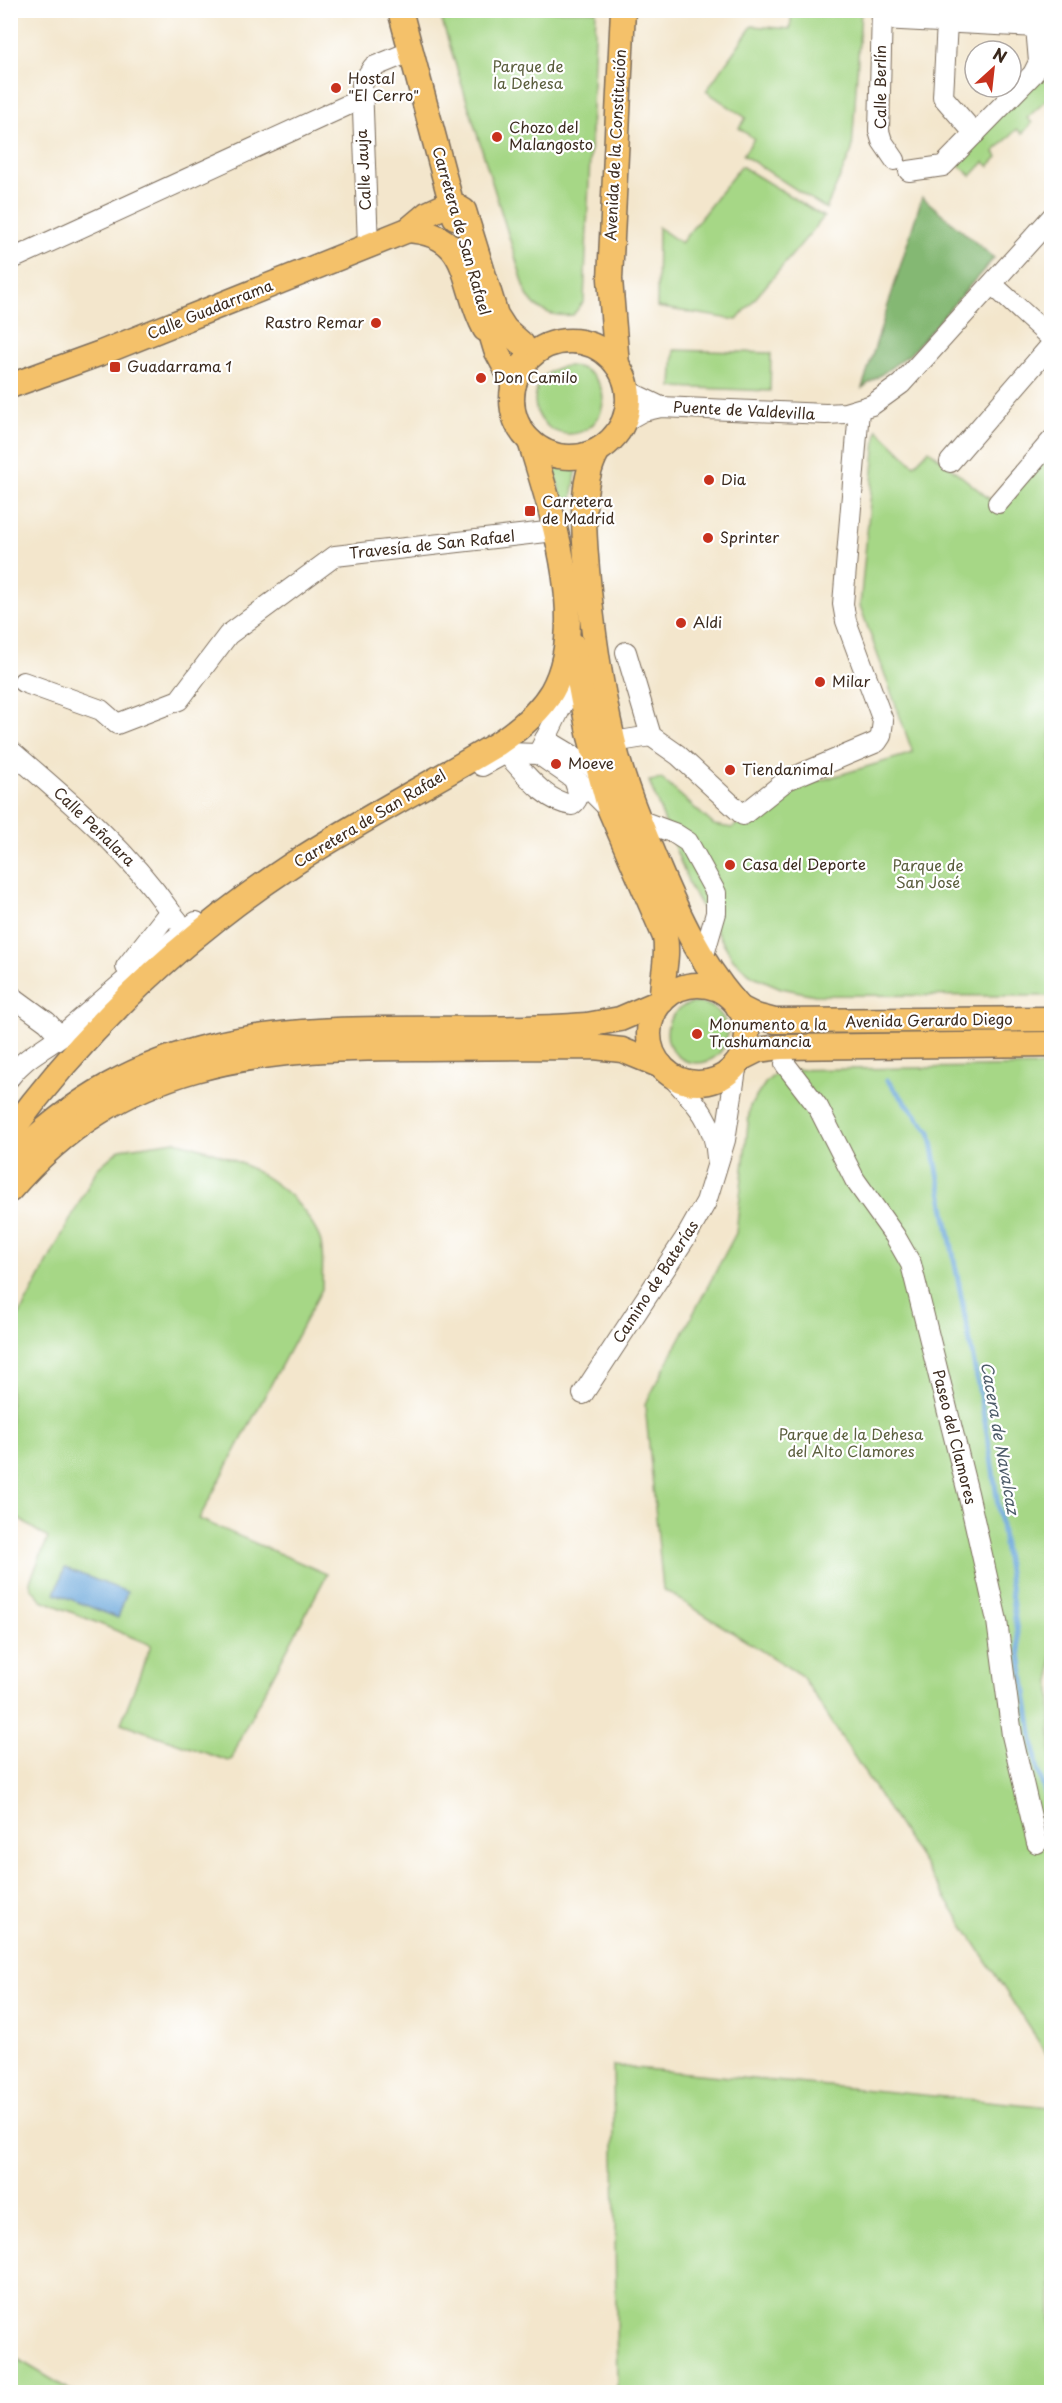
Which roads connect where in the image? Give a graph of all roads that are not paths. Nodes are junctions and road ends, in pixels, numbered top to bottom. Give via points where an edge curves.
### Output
1 (400, 10) edge
2 (623, 10) edge
3 (1050, 10) edge
4 (882, 14) edge
5 (974, 17) edge
6 (937, 18) edge
7 (1007, 18) edge
8 (1036, 27) junction
9 (416, 62) junction
10 (361, 99) junction
11 (975, 134) junction
12 (441, 170) junction
13 (451, 203) junction
14 (427, 214) junction
15 (1052, 217) edge
16 (408, 230) junction
17 (368, 246) junction
18 (10, 260) edge
19 (610, 279) junction
20 (992, 284) junction
21 (1052, 339) edge
22 (586, 343) junction
23 (1052, 344) edge
24 (530, 348) junction
25 (496, 350) junction
26 (618, 365) junction
27 (514, 384) junction
28 (10, 386) edge
29 (628, 391) junction
30 (661, 407) junction
31 (859, 410) junction
32 (625, 421) junction
33 (1052, 440) edge
34 (530, 441) junction
35 (597, 452) junction
36 (950, 462) dead end
37 (998, 503) dead end
38 (555, 531) junction
39 (567, 603) junction
40 (626, 652) dead end
41 (577, 675) junction
42 (23, 682) dead end
43 (651, 736) junction
44 (613, 742) junction
45 (542, 747) junction
46 (10, 750) edge
47 (506, 753) junction
48 (588, 781) junction
49 (639, 820) junction
50 (337, 836) junction
51 (170, 911) junction
52 (185, 931) junction
53 (703, 958) junction
54 (10, 995) edge
55 (662, 1001) junction
56 (100, 1002) junction
57 (736, 1004) junction
58 (1052, 1019) edge
59 (60, 1036) junction
60 (1052, 1044) edge
61 (738, 1061) junction
62 (785, 1064) dead end
63 (664, 1069) junction
64 (10, 1077) edge
65 (10, 1133) edge
66 (10, 1162) edge
67 (717, 1165) junction
68 (10, 1190) edge
69 (583, 1394) dead end
70 (1037, 1843) dead end

1 - 9 main road, Carretera de San Rafael
2 - 19 main road, Avenida de la Constitución
3 - 8 street
4 - 6 street
4 - 11 street, Calle Berlín via 882,141 902,165 943,166
5 - 6 street
5 - 7 street
6 - 11 street via 943,98
7 - 8 street
8 - 11 street via 1037,68
9 - 10 street, Calle Jauja via 373,67 362,84
9 - 12 main road, Carretera de San Rafael
9 - 24 main road, Carretera de San Rafael via 506,318
10 - 17 street, Calle Jauja
10 - 18 street
12 - 13 main road, Carretera de San Rafael
12 - 14 main road via 437,194
13 - 14 main road
13 - 24 main road via 464,211 496,315 505,328
13 - 25 main road, Carretera de San Rafael
14 - 16 main road, Calle Guadarrama
15 - 20 street
16 - 17 main road, Calle Guadarrama
16 - 25 main road via 437,236 453,247 475,309
17 - 28 main road, Calle Guadarrama
19 - 22 main road, Avenida de la Constitución via 604,309
19 - 26 main road, Avenida de la Constitución
20 - 21 street
20 - 31 street via 905,380
22 - 24 main road via 559,342
22 - 26 main road
23 - 36 street
24 - 27 main road
25 - 27 main road, Carretera de San Rafael
26 - 29 main road
27 - 34 main road via 513,413
29 - 30 street
29 - 32 main road
30 - 31 street, Puente de Valdevilla via 826,414
30 - 32 street
31 - 43 street via 843,604 883,721 881,736 876,742 787,780 743,815 678,755
32 - 35 main road via 614,439
33 - 37 street
34 - 35 main road via 546,453 563,458
34 - 38 main road, Carretera de San Rafael
35 - 44 main road via 587,490 585,546 596,655
38 - 39 main road, Carretera de San Rafael
38 - 42 street, Travesía de San Rafael via 335,556 228,634 179,700 117,724 101,710
39 - 41 main road
39 - 50 main road, Carretera de San Rafael via 563,664 540,708 497,744
40 - 43 street
41 - 45 street
41 - 48 main road
43 - 44 street
44 - 49 main road
45 - 47 street
45 - 48 street
45 - 48 street
46 - 51 street, Calle Peñalara via 90,819 154,888
47 - 48 street via 553,800 562,804 577,801
47 - 50 street via 402,810
48 - 55 main road via 665,937
49 - 53 main road via 671,897
49 - 53 street via 688,842 716,893 716,914
50 - 52 street via 298,853
50 - 65 main road, Carretera de San Rafael via 247,896 164,963 73,1055
51 - 52 street, Calle Peñalara
51 - 56 street
52 - 56 street
53 - 57 main road
54 - 59 street
55 - 57 main road via 680,988 697,985 714,988
55 - 63 main road via 652,1015 649,1033 652,1050
55 - 66 main road via 620,1019 582,1026 292,1031 212,1045 154,1063 108,1086 57,1119
56 - 59 street
57 - 58 main road, Avenida Gerardo Diego via 756,1016 775,1021
57 - 61 main road via 747,1033
59 - 64 street via 24,1060
60 - 61 main road, Avenida Gerardo Diego via 780,1047 758,1050
61 - 63 main road via 724,1076 706,1082 688,1082
61 - 67 street, Camino de Baterías
62 - 70 street, Paseo del Clamores via 818,1107 855,1179 910,1264 994,1609 1012,1735
63 - 67 street, Camino de Baterías via 709,1120
63 - 68 main road via 622,1050 594,1047 349,1048 246,1056 188,1071 117,1103 60,1141
67 - 69 street, Camino de Baterías via 697,1219

